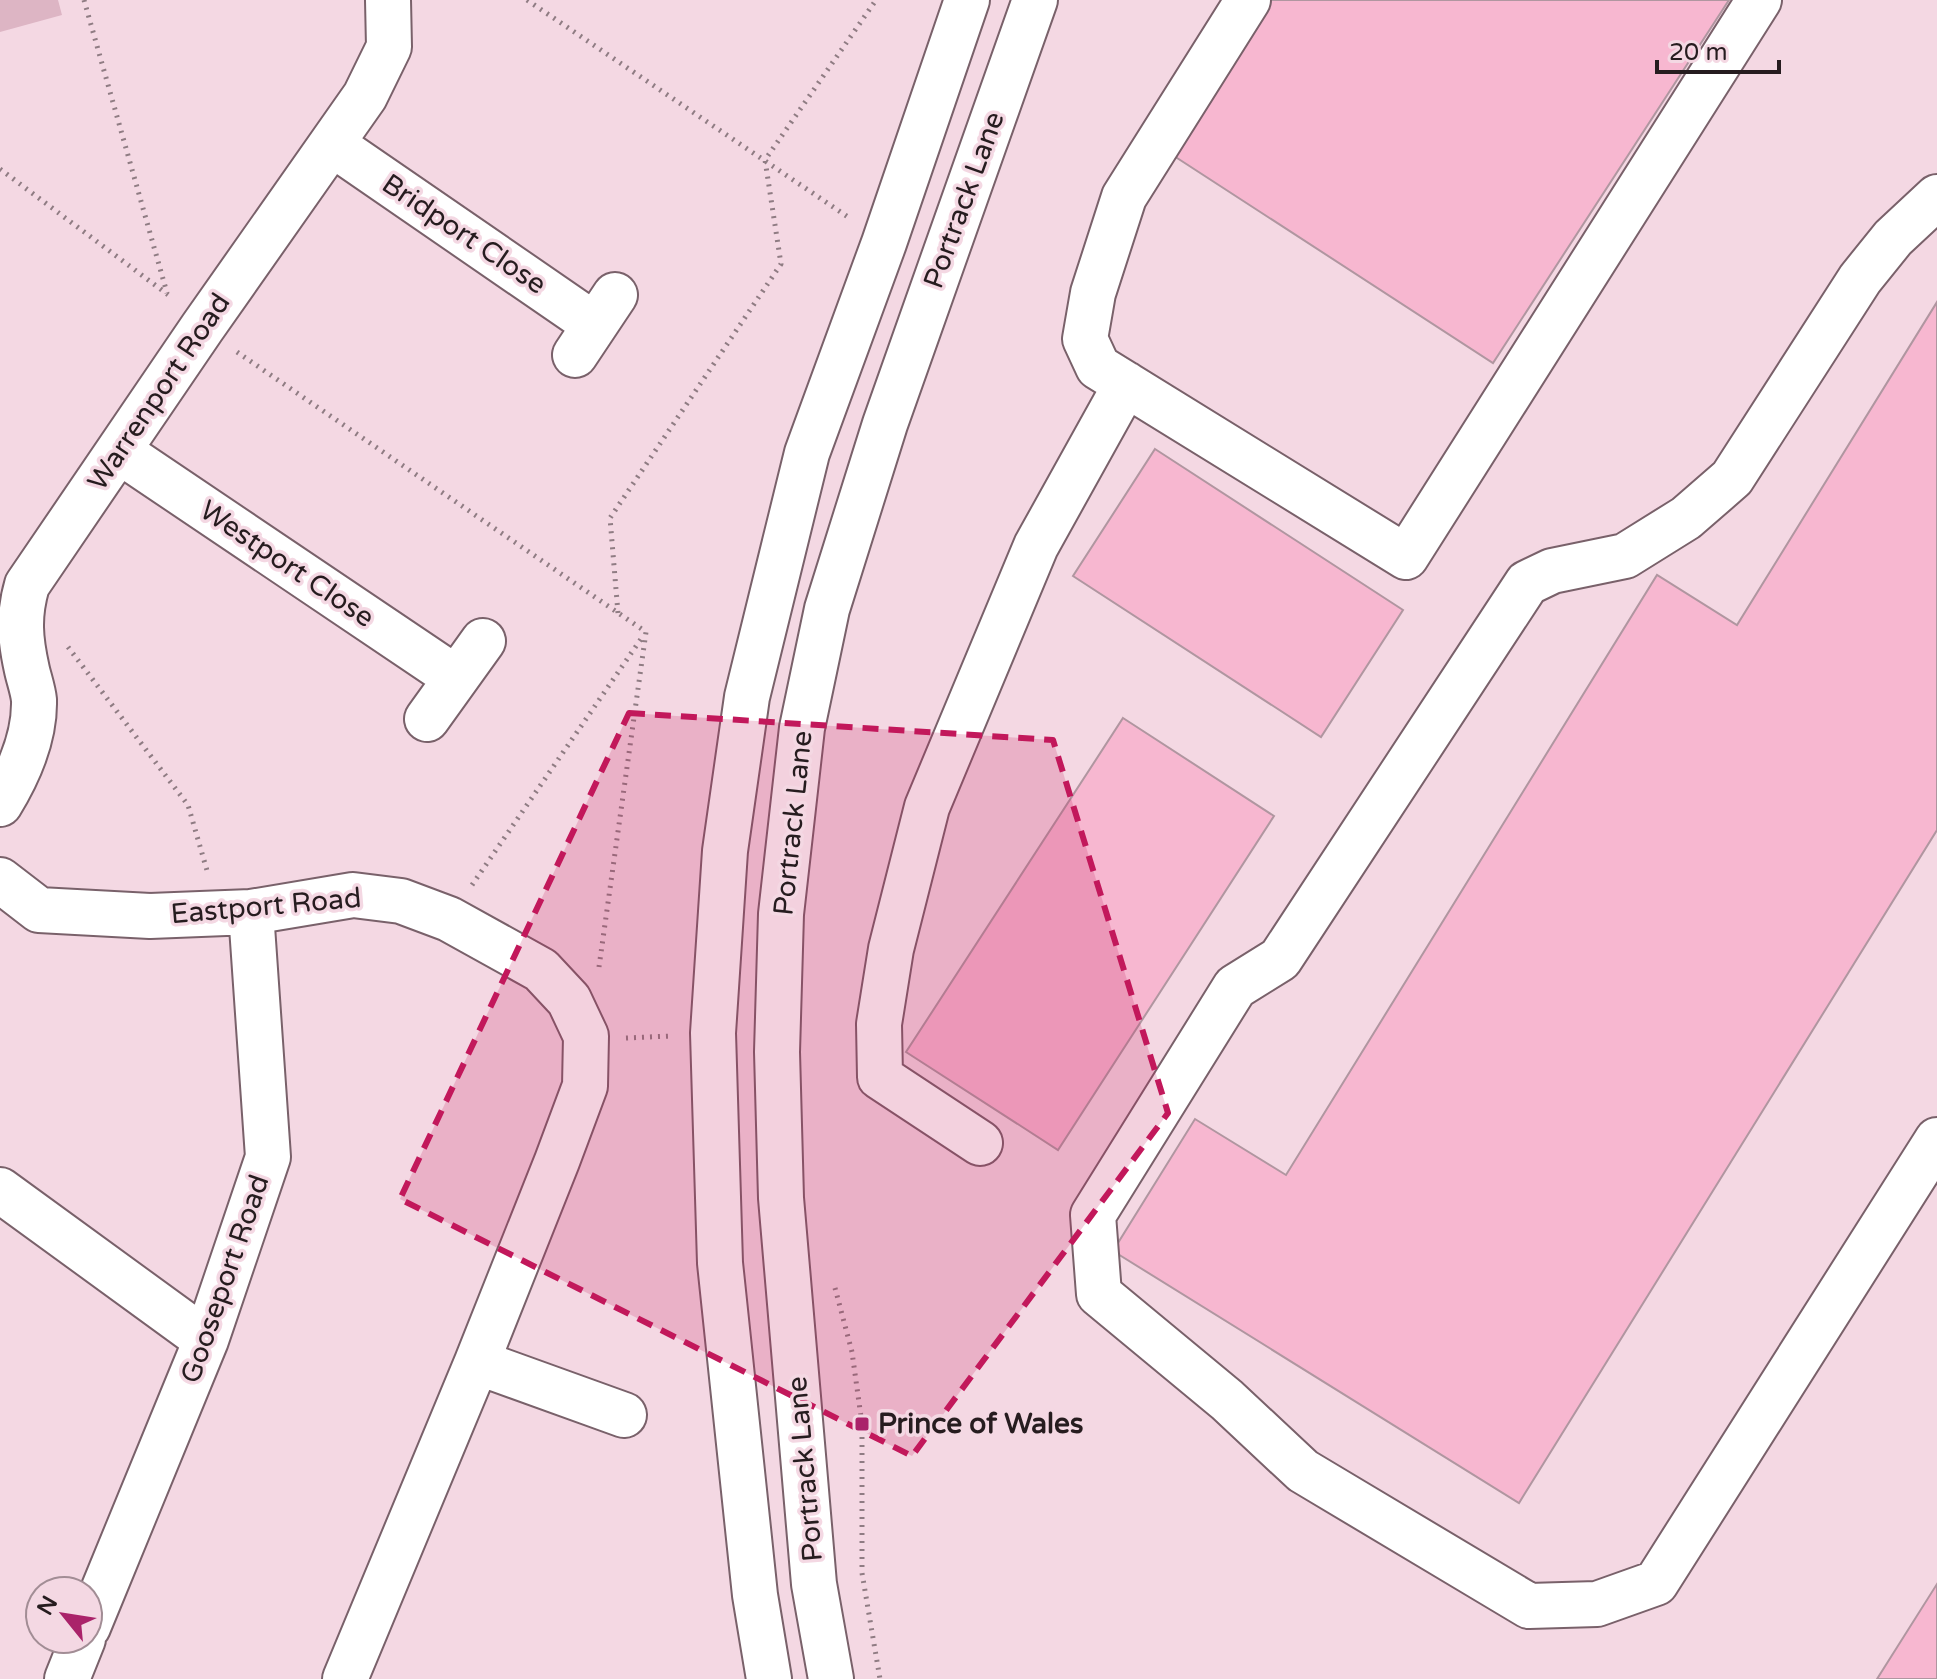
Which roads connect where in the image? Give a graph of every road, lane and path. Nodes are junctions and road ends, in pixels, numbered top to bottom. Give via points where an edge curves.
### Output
1 (84, 0) edge
2 (388, 0) edge
3 (527, 0) edge
4 (876, 0) edge
5 (967, 0) edge
6 (1035, 0) edge
7 (1248, 0) edge
8 (1759, 0) edge
9 (332, 144) junction
10 (765, 160) junction
11 (0, 169) edge
12 (1937, 197) edge
13 (858, 223) dead end
14 (167, 294) junction
15 (595, 325) dead end
16 (202, 328) junction
17 (1126, 384) junction
18 (119, 451) junction
19 (618, 614) dead end
20 (646, 632) dead end
21 (64, 641) dead end
22 (483, 641) dead end
23 (456, 678) junction
24 (427, 719) dead end
25 (0, 804) edge
26 (0, 880) edge
27 (235, 912) junction
28 (449, 919) junction
29 (713, 1033) junction
30 (586, 1036) junction
31 (1937, 1140) edge
32 (980, 1143) dead end
33 (0, 1190) edge
34 (842, 1313) dead end
35 (206, 1340) junction
36 (477, 1362) junction
37 (624, 1415) dead end
38 (104, 1588) edge
39 (77, 1655) edge
40 (67, 1679) edge
41 (345, 1679) edge
42 (769, 1679) edge
43 (831, 1679) edge
44 (880, 1679) edge

1 - 14 path
2 - 9 street, Warrenport Road via 389,47 365,96
3 - 10 path
4 - 10 path
5 - 29 street via 807,453 751,682 725,851
6 - 43 street, Portrack Lane via 880,438 827,609 802,728 781,914 781,1206 814,1584
7 - 17 street via 1124,197 1097,279 1085,339 1098,367
8 - 17 street via 1406,557
9 - 15 street, Bridport Close
9 - 16 street, Warrenport Road
10 - 13 path
10 - 19 path via 781,264 610,518
11 - 14 path
12 - 31 street via 1893,238 1860,279 1732,478 1686,518 1625,556 1552,571 1527,583 1280,959 1235,987 1093,1215 1099,1294 1303,1471 1529,1606 1597,1604 1656,1583
14 - 16 path
16 - 18 street, Warrenport Road
17 - 32 street via 1036,546 933,792 891,949 879,1024 880,1077
18 - 23 street, Westport Close
18 - 25 street, Warrenport Road via 27,585 20,610 34,699 30,741
20 - 28 path
21 - 27 path via 188,805
22 - 23 street
23 - 24 street
26 - 27 street, Eastport Road via 39,910 150,916
27 - 28 street, Eastport Road via 353,895 401,901
27 - 35 street, Gooseport Road via 268,1157
28 - 30 street, Eastport Road via 541,970 569,1000
29 - 30 path
29 - 42 street via 720,1263 755,1595
30 - 36 street via 585,1086
33 - 35 street
34 - 44 path via 862,1424 862,1573
35 - 38 street, Gooseport Road
36 - 37 street
36 - 41 street
39 - 40 street

